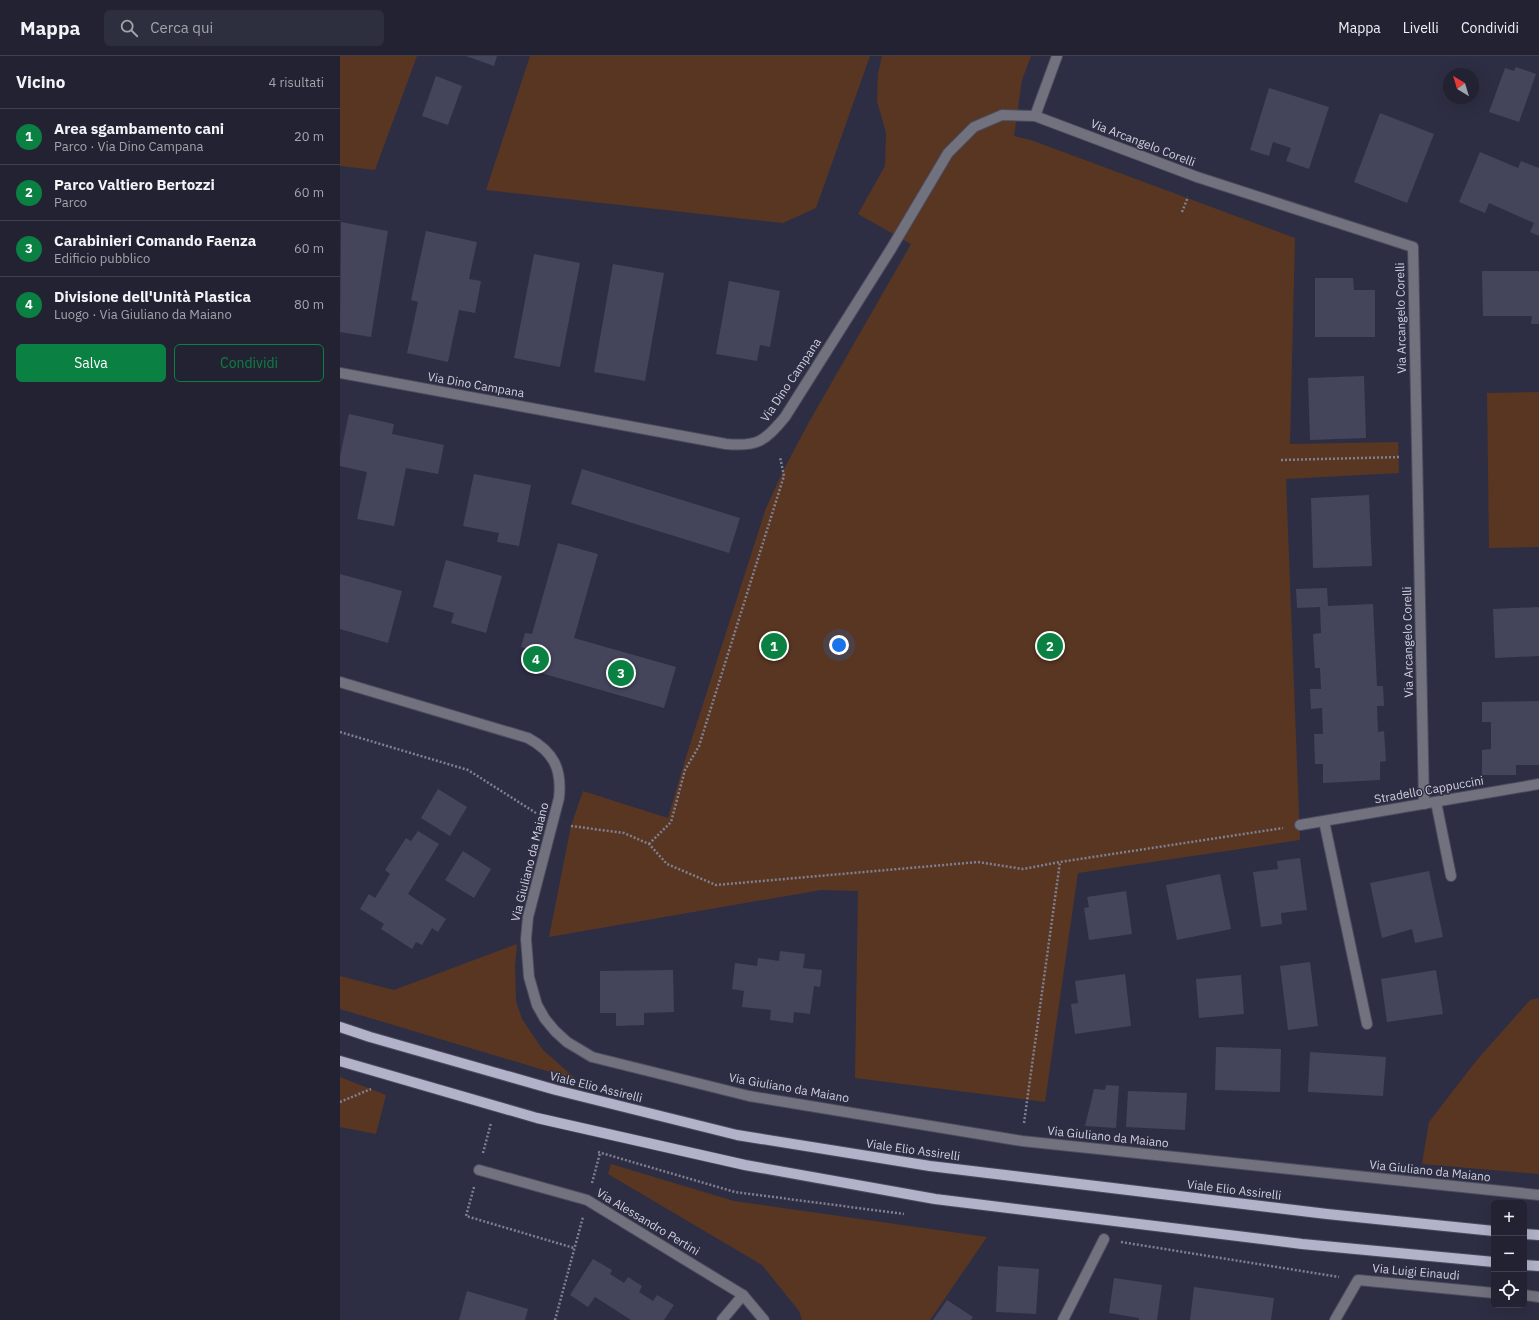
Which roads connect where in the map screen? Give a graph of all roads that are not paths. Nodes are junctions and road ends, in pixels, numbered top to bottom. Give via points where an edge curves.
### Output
1 (1057, 56) edge
2 (1035, 116) junction
3 (340, 373) edge
4 (340, 682) edge
5 (1539, 784) edge
6 (1436, 802) junction
7 (1424, 804) junction
8 (1324, 821) junction
9 (1300, 825) road end
10 (1451, 876) dead end
11 (1367, 1024) dead end
12 (340, 1027) edge
13 (340, 1061) edge
14 (479, 1170) road end
15 (1539, 1195) edge
16 (1491, 1231) edge
17 (1527, 1234) edge
18 (1539, 1235) edge
19 (1104, 1240) dead end
20 (1491, 1262) edge
21 (1527, 1265) edge
22 (1539, 1266) edge
23 (1491, 1293) edge
24 (743, 1295) junction
25 (1527, 1295) edge
26 (1539, 1297) edge
27 (722, 1320) edge
28 (764, 1320) edge
29 (1063, 1320) edge
30 (1335, 1320) edge

1 - 2 street
2 - 3 street, Via Dino Campana via 1002,115 974,127 948,153 785,417 773,432 759,442 742,446 726,444
2 - 7 street, Via Arcangelo Corelli via 1197,177 1413,247
4 - 15 street, Via Giuliano da Maiano via 528,738 549,753 560,784 559,798 528,917 526,939 529,977 537,1005 545,1019 567,1042 592,1057 749,1096 1022,1141
5 - 6 street, Stradello Cappuccini
6 - 7 street, Stradello Cappuccini
6 - 10 street
7 - 8 street, Stradello Cappuccini
8 - 9 street, Stradello Cappuccini
8 - 11 street
12 - 16 main road, Viale Elio Assirelli via 556,1090 736,1135 930,1166 1327,1214
13 - 20 main road via 537,1118 745,1164 935,1199 1302,1244
14 - 24 street, Via Alessandro Pertini via 587,1200
17 - 18 main road
19 - 29 street
21 - 22 main road
23 - 30 street, Via Luigi Einaudi via 1358,1280
24 - 27 street
24 - 28 street, Via Alessandro Pertini
25 - 26 street

